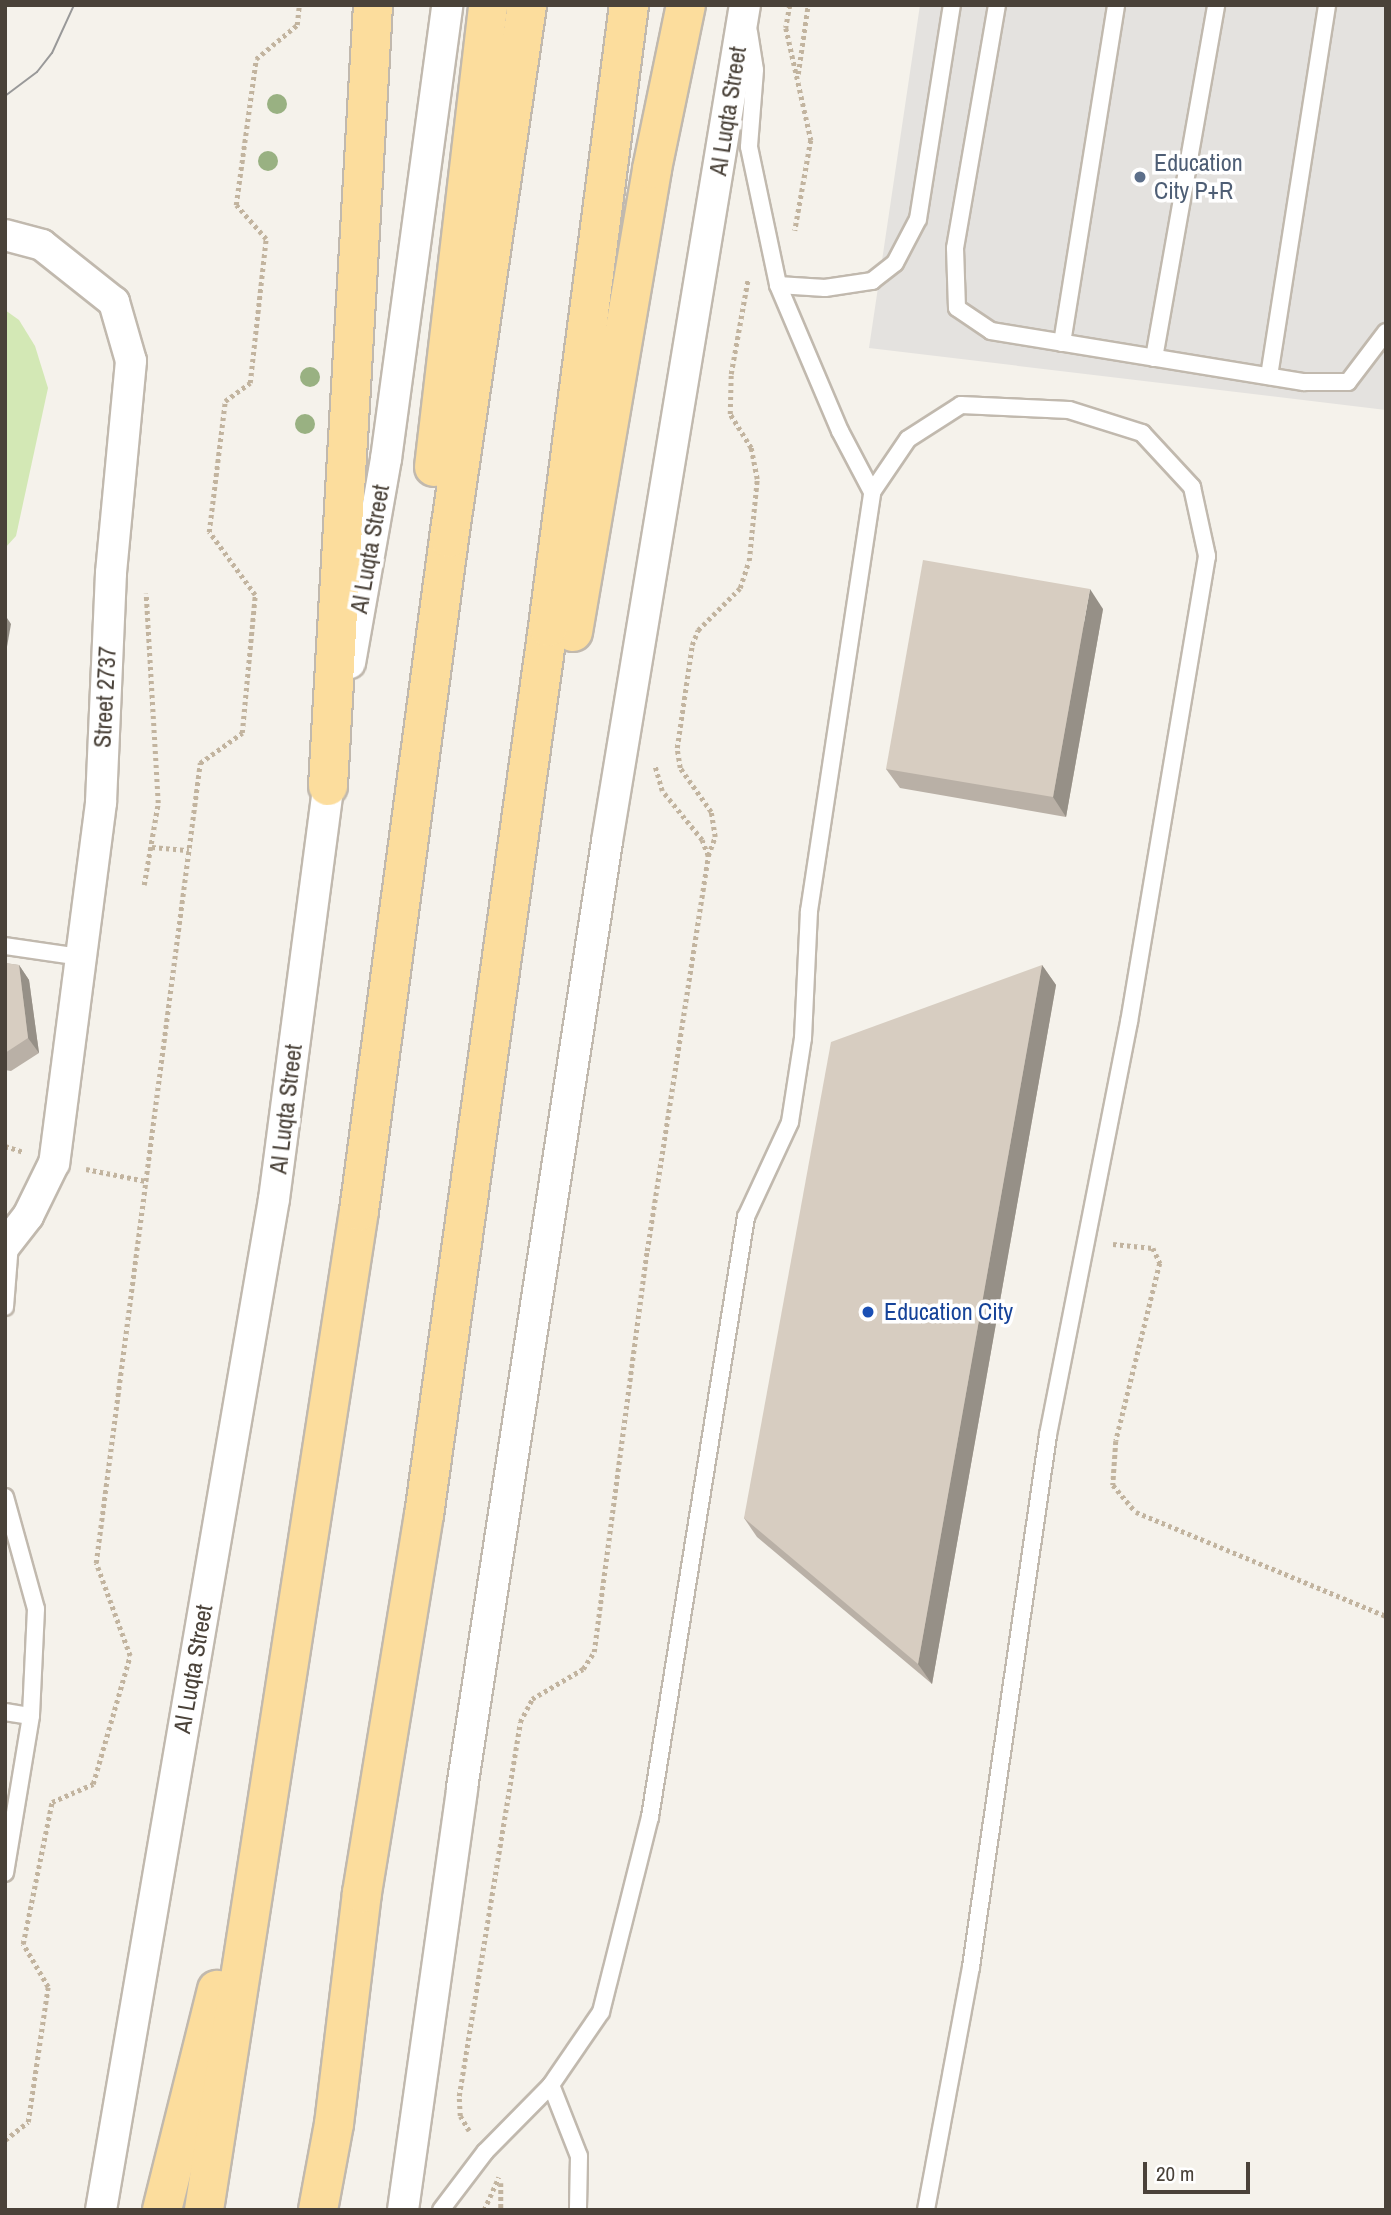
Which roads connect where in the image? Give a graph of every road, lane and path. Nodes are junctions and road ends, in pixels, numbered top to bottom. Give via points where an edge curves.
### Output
1 (299, 5) edge
2 (373, 5) edge
3 (446, 5) edge
4 (488, 5) edge
5 (527, 5) edge
6 (629, 5) edge
7 (686, 5) edge
8 (745, 5) edge
9 (790, 5) edge
10 (808, 5) edge
11 (952, 5) edge
12 (997, 5) edge
13 (1116, 5) edge
14 (1216, 5) edge
15 (1327, 5) edge
16 (797, 79) junction
17 (5, 235) edge
18 (770, 246) junction
19 (778, 285) junction
20 (1386, 332) edge
21 (1062, 342) junction
22 (1154, 358) junction
23 (1269, 376) junction
24 (872, 492) junction
25 (111, 573) junction
26 (657, 759) dead end
27 (328, 786) junction
28 (410, 845) junction
29 (152, 847) junction
30 (189, 850) junction
31 (514, 854) junction
32 (708, 856) junction
33 (144, 885) dead end
34 (5, 946) edge
35 (80, 957) junction
36 (1086, 1240) junction
37 (8, 1245) edge
38 (5, 1307) edge
39 (5, 1497) edge
40 (1386, 1616) edge
41 (5, 1712) edge
42 (31, 1716) junction
43 (273, 1771) junction
44 (5, 1873) edge
45 (551, 2085) junction
46 (334, 2124) junction
47 (5, 2140) edge
48 (485, 2152) junction
49 (501, 2180) junction
50 (100, 2210) edge
51 (162, 2210) edge
52 (204, 2210) edge
53 (318, 2210) edge
54 (340, 2210) edge
55 (403, 2210) edge
56 (441, 2210) edge
57 (484, 2210) edge
58 (501, 2210) edge
59 (578, 2210) edge
60 (926, 2210) edge

1 - 30 path via 297,25 256,60 236,205 266,239 250,383 225,401 209,532 255,595 242,733 200,763
2 - 27 main road
3 - 27 street, Al Luqta Street via 386,459
4 - 28 main road via 405,720
5 - 28 main road via 449,538
6 - 31 main road
7 - 31 main road via 652,169 555,736
8 - 18 lane via 755,71 749,147
8 - 55 street, Al Luqta Street via 607,841 462,1787
9 - 16 path via 786,28
10 - 16 path
11 - 19 lane via 918,219 895,263 872,281 824,288
12 - 21 lane via 955,248 957,307 991,331
13 - 21 lane
14 - 22 lane
15 - 23 lane
16 - 18 path via 811,140 795,232
17 - 25 street, Street 2737 via 42,245 114,302 131,360
18 - 19 lane
18 - 32 path via 752,254 731,374 730,414 751,448 757,479 749,561 740,588 698,630 692,645 677,748 680,768 711,812 715,837
19 - 24 lane via 840,431
20 - 23 lane via 1348,382
21 - 22 lane
22 - 23 lane
24 - 36 lane via 908,439 961,405 1069,410 1142,433 1192,487 1207,556 1129,1022
24 - 45 lane via 809,911 803,1038 790,1122 746,1217 650,1817 601,2012
25 - 29 path via 144,585 150,612 158,803
25 - 35 street, Street 2737 via 100,803
26 - 32 path via 655,772 662,790 702,840
27 - 50 street, Al Luqta Street via 274,1199
28 - 43 main road
29 - 30 path
29 - 33 path
30 - 47 path via 96,1563 130,1656 93,1784 52,1802 23,1944 48,1987 28,2122
31 - 46 main road via 424,1515 362,1893
32 - 48 path via 647,1251 594,1652 583,1669 532,1699 520,1721 459,2096 460,2116
34 - 35 lane
35 - 37 street, Street 2737 via 54,1163
36 - 40 path via 1153,1248 1160,1263 1116,1441 1113,1485 1136,1512
36 - 60 lane via 1048,1435 971,1967
37 - 38 lane
39 - 42 lane via 36,1609
41 - 42 lane
42 - 44 lane
43 - 51 main road
43 - 52 main road
45 - 48 lane
45 - 59 lane via 579,2156
46 - 53 main road
46 - 54 main road
48 - 49 path
48 - 56 lane
49 - 57 path
49 - 58 path

